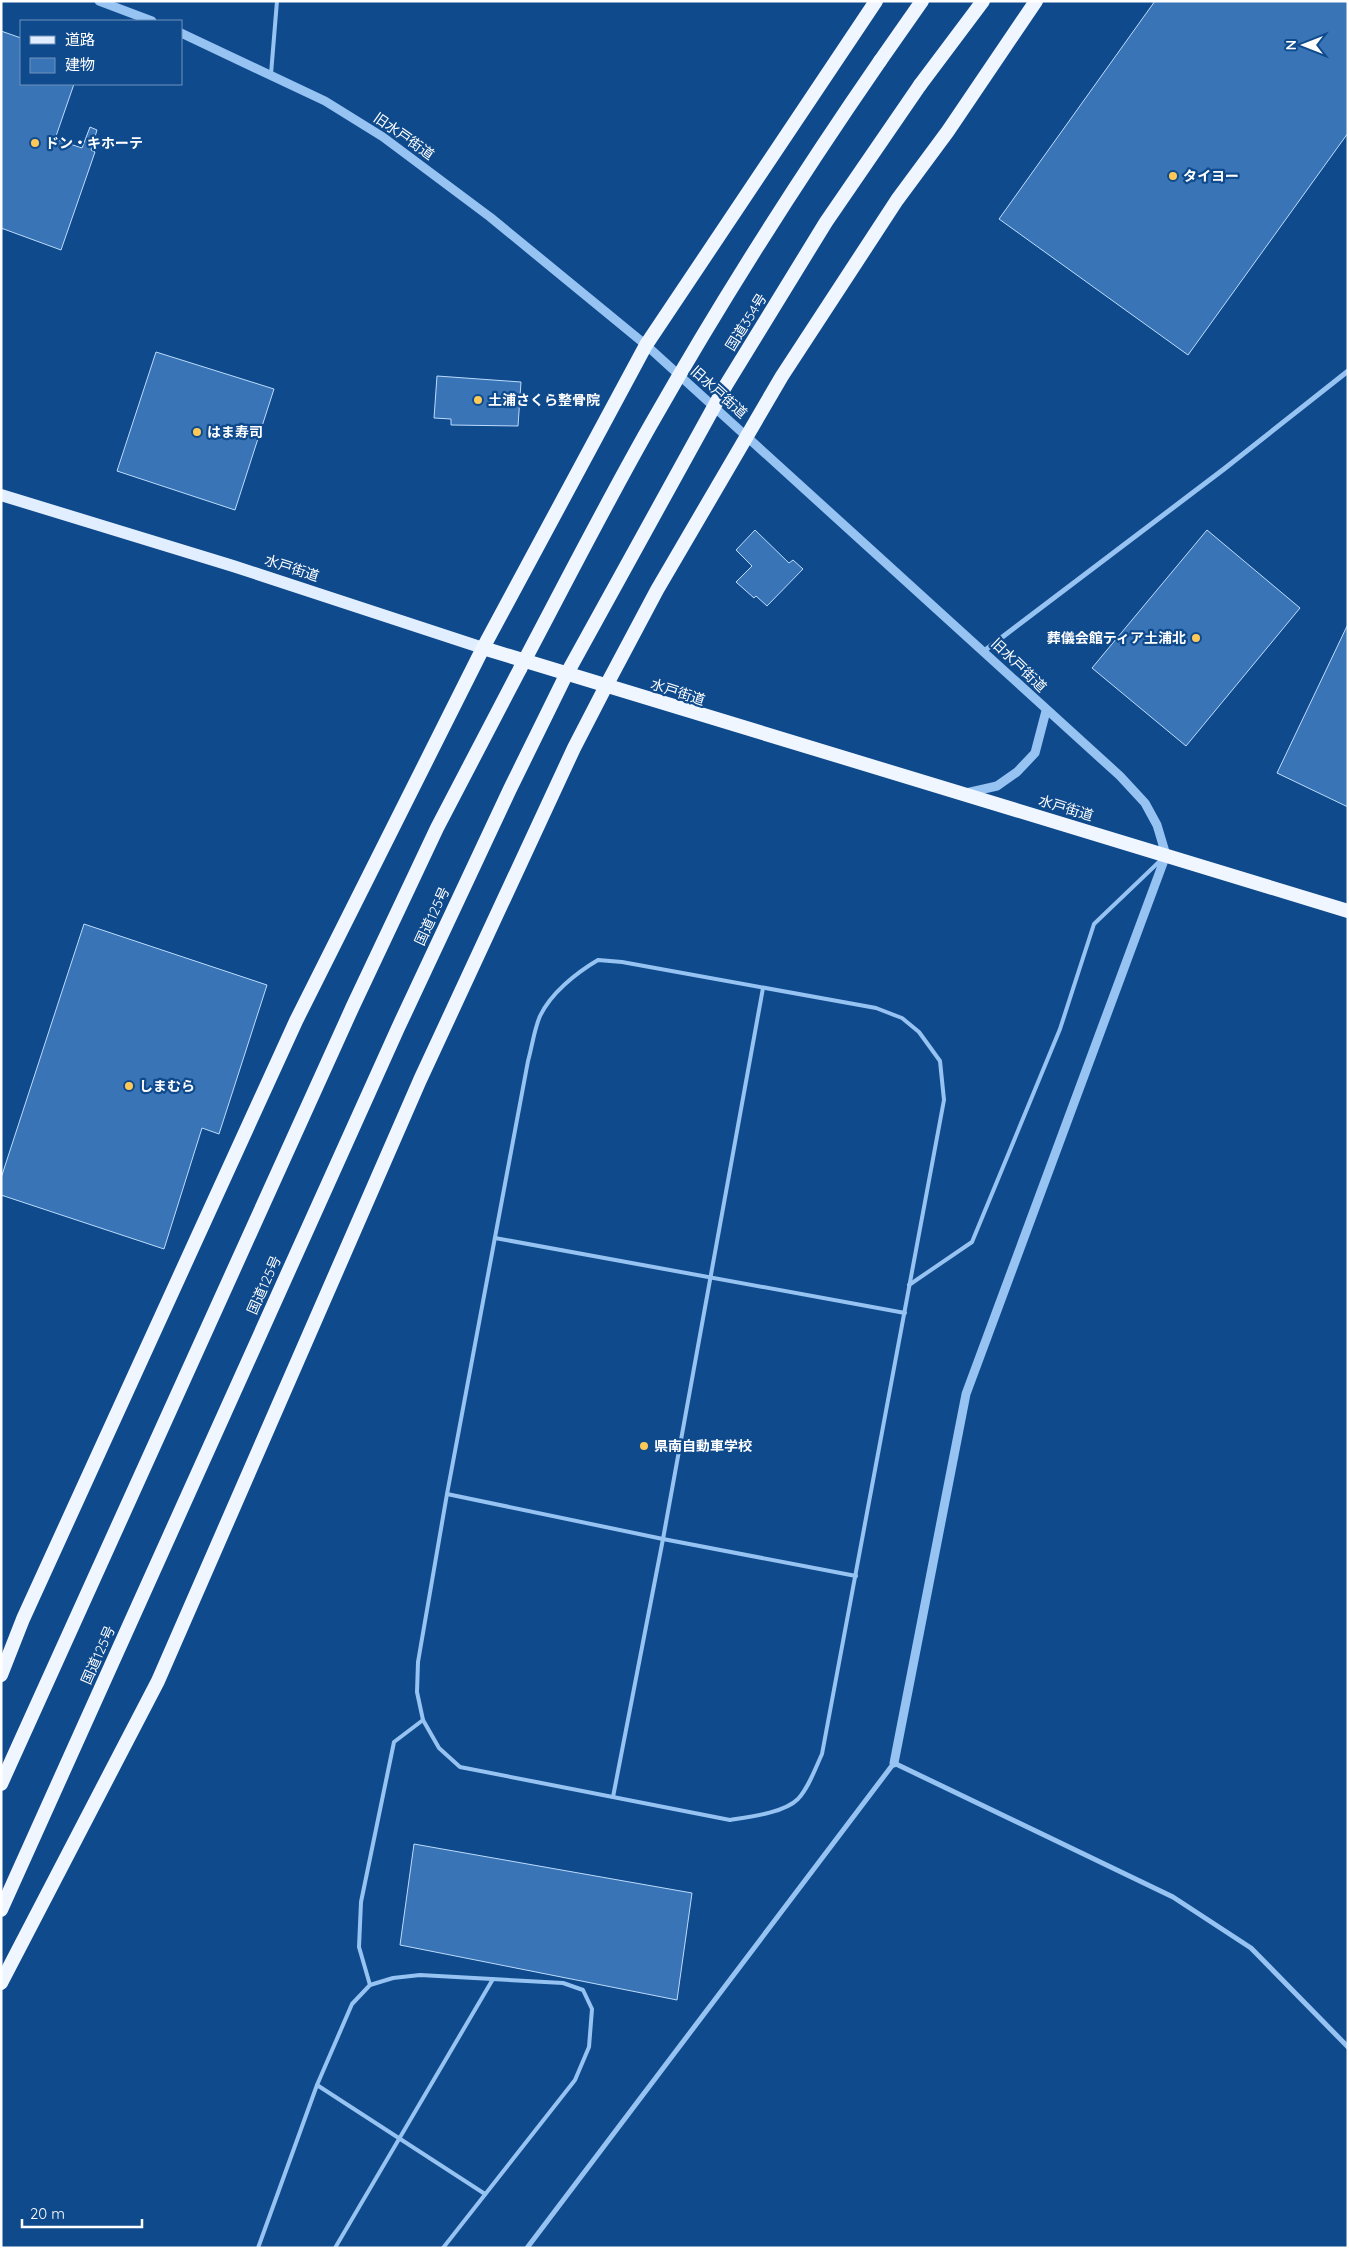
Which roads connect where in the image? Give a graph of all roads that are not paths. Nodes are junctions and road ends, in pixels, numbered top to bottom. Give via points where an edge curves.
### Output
1 (99, 1) edge
2 (277, 1) edge
3 (876, 1) edge
4 (922, 1) edge
5 (983, 1) edge
6 (1036, 1) edge
7 (149, 20) edge
8 (182, 33) edge
9 (271, 76) junction
10 (646, 345) junction
11 (1348, 372) edge
12 (747, 436) junction
13 (1, 495) edge
14 (483, 648) junction
15 (984, 651) junction
16 (565, 678) joint
17 (606, 686) junction
18 (1046, 711) junction
19 (963, 794) junction
20 (1166, 856) junction
21 (1348, 911) edge
22 (763, 988) junction
23 (495, 1238) junction
24 (709, 1277) junction
25 (909, 1285) junction
26 (905, 1313) junction
27 (447, 1494) junction
28 (663, 1539) junction
29 (856, 1576) junction
30 (1, 1675) edge
31 (423, 1720) junction
32 (894, 1763) junction
33 (1, 1784) edge
34 (613, 1797) junction
35 (1, 1910) edge
36 (493, 1979) junction
37 (1, 1983) edge
38 (370, 1985) junction
39 (1348, 2047) edge
40 (318, 2085) junction
41 (400, 2138) junction
42 (485, 2194) junction
43 (258, 2248) edge
44 (335, 2248) edge
45 (443, 2248) edge
46 (527, 2248) edge

1 - 7 street
2 - 9 lane
3 - 10 highway
4 - 33 highway, bridge via 801,176 724,298 653,420 437,828 353,1006
5 - 16 highway, 国道354号, bridge via 920,85 826,222 726,385
6 - 12 highway via 863,252
8 - 9 street, 旧水戸街道
9 - 10 street, 旧水戸街道 via 326,101 383,137 490,217
10 - 12 street, 旧水戸街道
10 - 14 highway
11 - 15 street
12 - 15 street, 旧水戸街道
12 - 17 highway via 657,590
13 - 14 main road, 水戸街道 via 233,566
14 - 17 highway, 水戸街道
14 - 30 highway via 296,1021 23,1619
15 - 18 street, 旧水戸街道
16 - 35 highway, 国道125号 via 398,1028
17 - 19 highway, 水戸街道
17 - 37 highway via 420,1080 158,1681
18 - 19 street via 1035,753 1017,772 998,786
18 - 20 street, 旧水戸街道 via 1120,776 1145,803 1157,825
19 - 20 highway, 水戸街道
20 - 21 highway, 水戸街道
20 - 25 lane via 1094,924 1060,1029 972,1242
20 - 32 street via 966,1394
22 - 23 lane via 622,962 598,960 577,972 561,987 540,1016 528,1062
22 - 24 lane
22 - 25 lane via 876,1008 902,1018 919,1032 940,1062 944,1100
23 - 24 lane
23 - 27 lane
24 - 26 lane
24 - 28 lane
25 - 26 lane
26 - 29 lane
27 - 28 lane
27 - 31 lane via 418,1662 417,1692
28 - 29 lane
28 - 34 lane
29 - 34 lane via 822,1754 797,1800 778,1810 730,1820
31 - 34 lane via 439,1748 460,1766
31 - 38 lane via 394,1742 362,1893 359,1947
32 - 39 street via 1173,1897 1251,1948
32 - 46 street
36 - 38 lane via 420,1975
36 - 41 lane
36 - 42 lane via 563,1983 583,1990 592,2009 589,2047 575,2080
38 - 40 lane via 352,2004
40 - 41 lane
40 - 43 lane
41 - 42 lane
41 - 44 lane
42 - 45 lane

